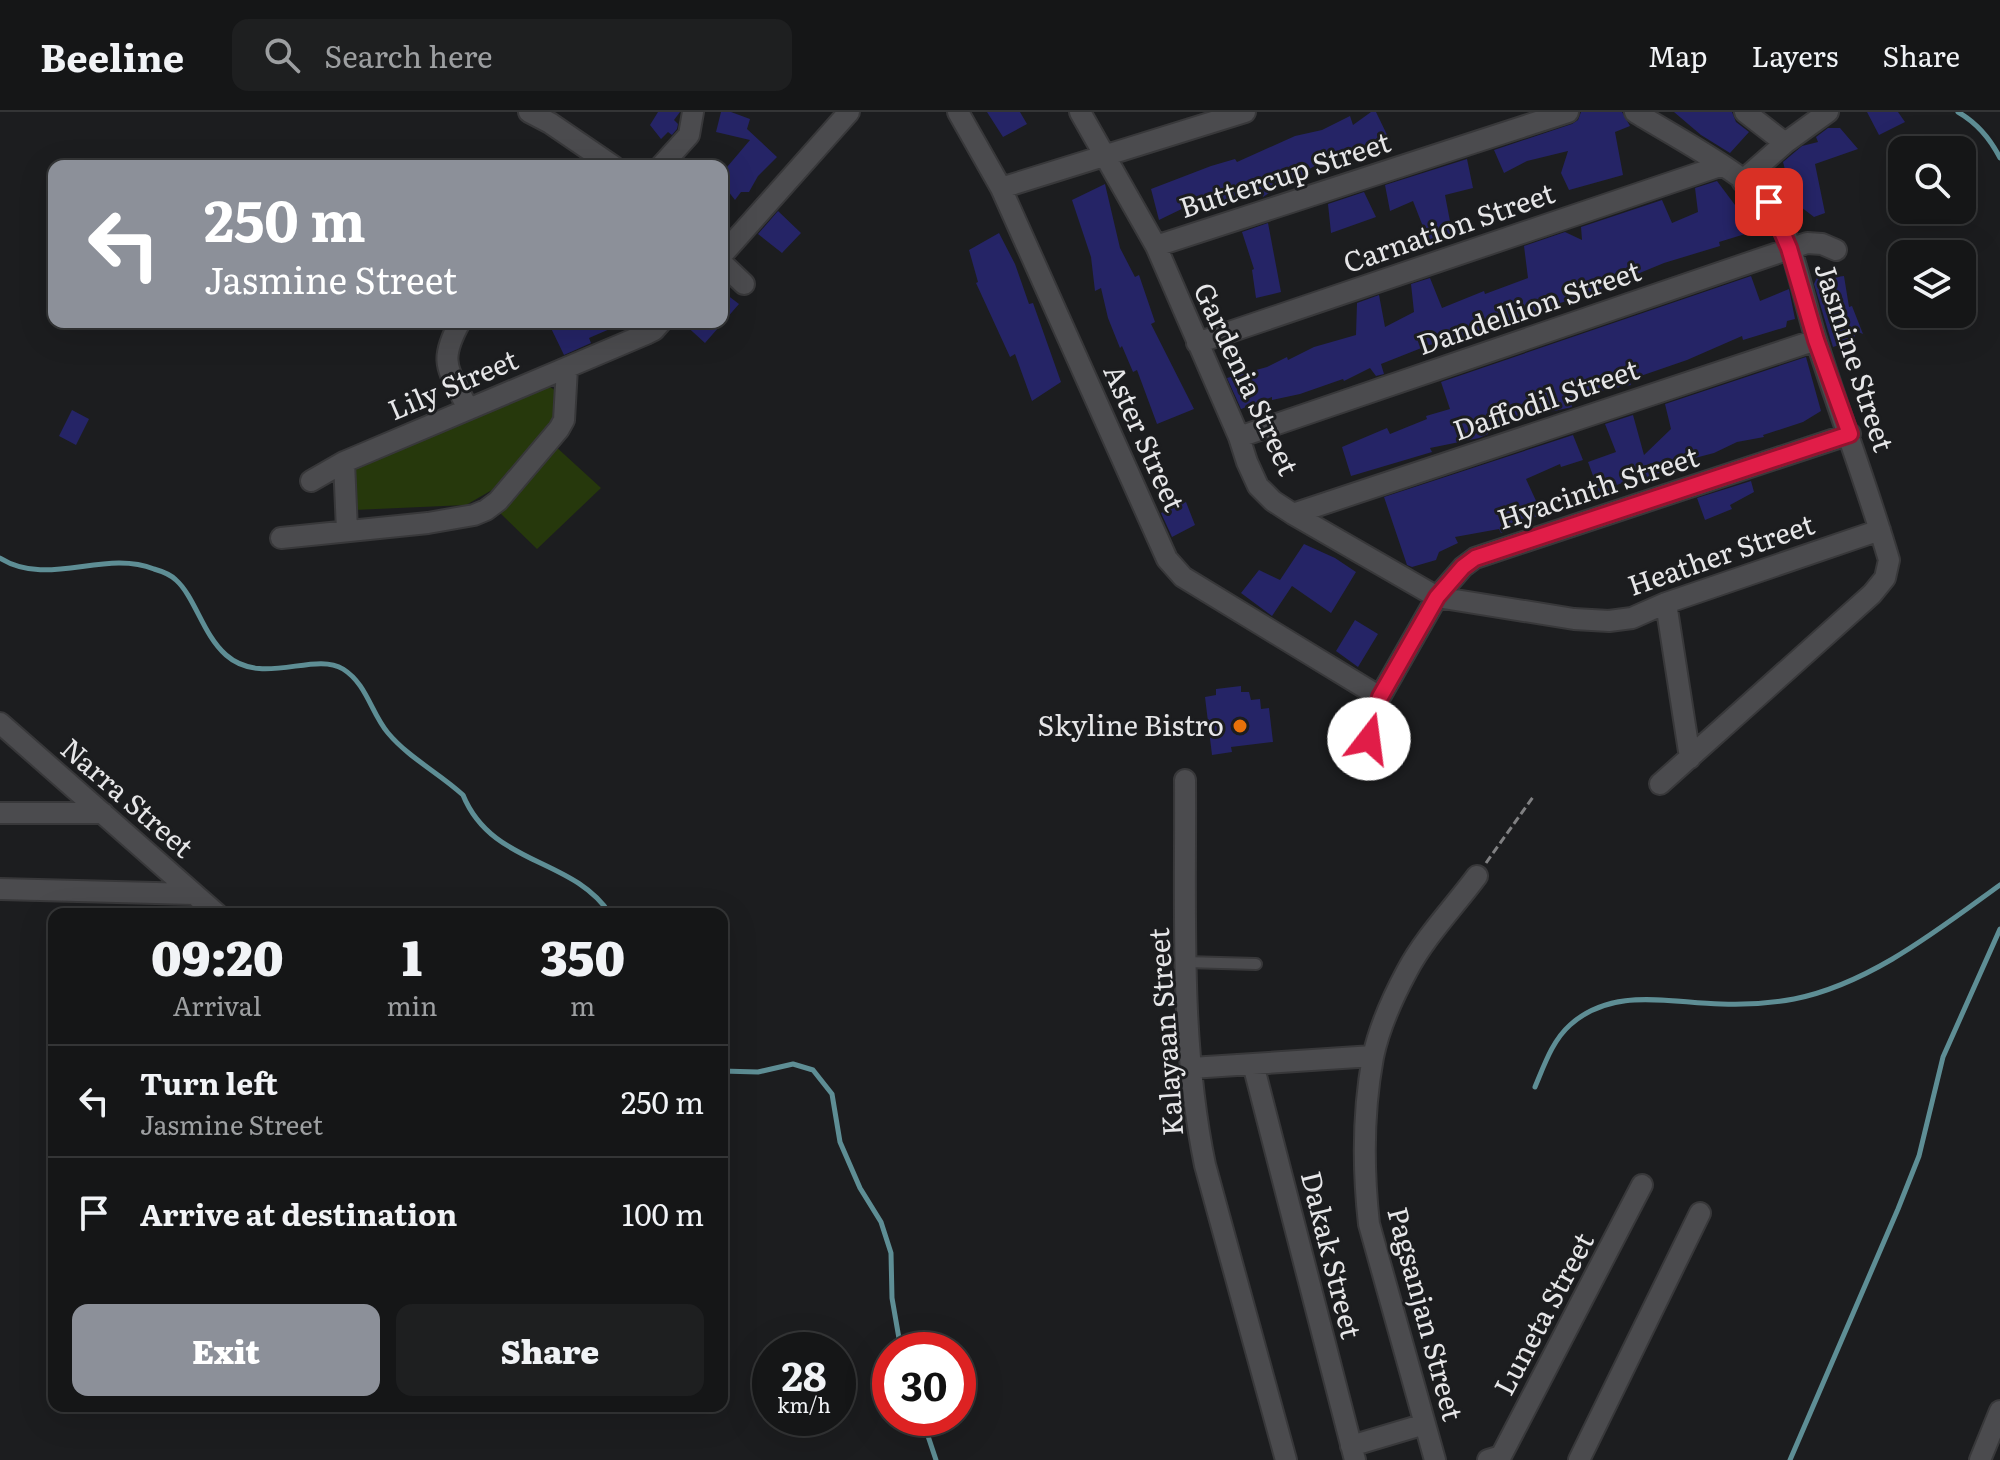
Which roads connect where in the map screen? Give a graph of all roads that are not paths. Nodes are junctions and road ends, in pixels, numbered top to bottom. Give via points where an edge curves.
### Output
1 (529, 112) edge
2 (693, 112) edge
3 (958, 112) edge
4 (1080, 112) edge
5 (1568, 112) edge
6 (1635, 112) edge
7 (1745, 112) edge
8 (1828, 112) edge
9 (1233, 114) edge
10 (841, 115) edge
11 (1785, 143) junction
12 (1105, 154) junction
13 (604, 160) edge
14 (666, 160) edge
15 (1720, 166) junction
16 (1742, 181) junction
17 (1001, 188) junction
18 (1156, 246) junction
19 (728, 248) edge
20 (1789, 248) junction
21 (1836, 250) dead end
22 (728, 269) edge
23 (744, 284) dead end
24 (457, 328) edge
25 (654, 328) edge
26 (1816, 340) junction
27 (1197, 343) junction
28 (567, 368) junction
29 (468, 409) junction
30 (1850, 434) junction
31 (1239, 437) junction
32 (344, 462) junction
33 (311, 481) dead end
34 (1293, 514) junction
35 (347, 530) junction
36 (1880, 530) junction
37 (281, 538) dead end
38 (1437, 597) junction
39 (1666, 603) junction
40 (1380, 697) junction
41 (0, 723) edge
42 (9, 739) edge
43 (1369, 739) dead end
44 (1690, 758) junction
45 (1185, 780) dead end
46 (1660, 784) dead end
47 (0, 813) edge
48 (103, 813) junction
49 (1477, 876) road end
50 (0, 889) edge
51 (194, 894) junction
52 (210, 908) edge
53 (1186, 962) junction
54 (1256, 964) dead end
55 (1373, 1056) junction
56 (1253, 1064) junction
57 (1191, 1068) junction
58 (1642, 1185) dead end
59 (1700, 1213) dead end
60 (2000, 1411) edge
61 (1425, 1424) junction
62 (1353, 1453) edge
63 (1497, 1459) edge
64 (1286, 1460) edge
65 (1435, 1460) edge
66 (1579, 1460) edge
67 (1980, 1460) edge

1 - 13 street
2 - 14 street via 689,135
3 - 17 street, Aster Street
4 - 12 street, Gardenia Street
5 - 18 street, Buttercup Street
6 - 15 street, Jasmine Street
7 - 11 street
8 - 11 street
9 - 12 street
10 - 19 street
11 - 16 street
12 - 17 street
12 - 18 street, Gardenia Street
15 - 16 street, Jasmine Street
15 - 27 street, Carnation Street
16 - 20 street, Jasmine Street via 1769,202
17 - 40 street, Aster Street via 1167,559 1183,577
18 - 27 street, Gardenia Street
20 - 21 street, Dandellion Street via 1814,242
20 - 26 street, Jasmine Street
20 - 31 street, Dandellion Street
22 - 23 street
24 - 29 street via 447,345 446,364
25 - 28 street, Lily Street
26 - 30 street, Jasmine Street
26 - 34 street, Daffodil Street
27 - 31 street, Gardenia Street
28 - 29 street, Lily Street
28 - 35 street via 559,429 486,510 428,523
29 - 32 street, Lily Street
30 - 36 street, Jasmine Street
30 - 38 street, Hyacinth Street via 1475,558
31 - 34 street, Gardenia Street via 1258,486
32 - 33 street, Lily Street
32 - 35 street
34 - 38 street, Gardenia Street
35 - 37 street
36 - 39 street, Heather Street
36 - 44 street, Jasmine Street via 1889,570 1880,586
38 - 39 street, Heather Street via 1599,620 1632,618
38 - 40 street, Hyacinth Street
39 - 44 street
40 - 43 street, Hyacinth Street
41 - 42 street, Narra Street
42 - 48 street, Narra Street
44 - 46 street, Jasmine Street
45 - 53 street, Kalayaan Street
47 - 48 street
48 - 51 street, Narra Street
49 - 55 street, Pagsanjan Street via 1408,969
50 - 51 street
51 - 52 street, Narra Street
53 - 54 lane
53 - 57 street, Kalayaan Street
55 - 56 street
55 - 61 street, Pagsanjan Street via 1365,1155 1369,1224
56 - 57 street
56 - 62 street, Dakak Street
57 - 64 street, Kalayaan Street via 1205,1165
58 - 63 street, Luneta Street
59 - 66 street
60 - 67 street
61 - 62 street
61 - 65 street, Pagsanjan Street

